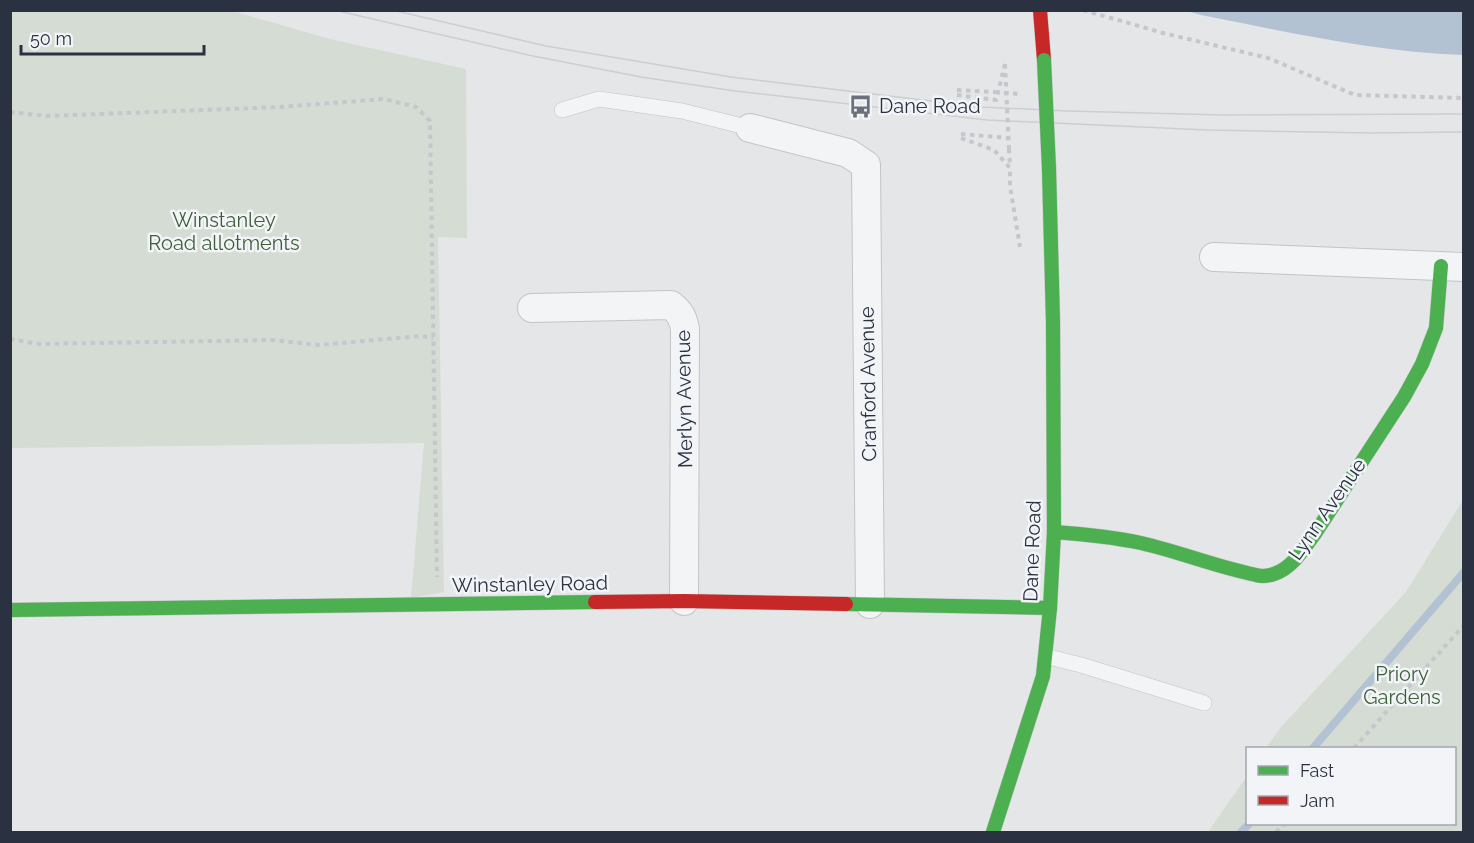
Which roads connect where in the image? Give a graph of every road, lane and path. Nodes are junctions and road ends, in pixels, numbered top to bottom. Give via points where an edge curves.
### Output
1 (1040, 10) edge
2 (1083, 10) edge
3 (995, 92) dead end
4 (1464, 98) edge
5 (562, 110) dead end
6 (10, 112) edge
7 (750, 128) joint
8 (1009, 138) junction
9 (1010, 168) junction
10 (1011, 186) dead end
11 (1214, 258) dead end
12 (1452, 266) edge
13 (532, 308) dead end
14 (433, 338) junction
15 (10, 339) edge
16 (1054, 532) junction
17 (684, 601) junction
18 (437, 604) junction
19 (870, 604) junction
20 (1050, 608) junction
21 (10, 610) edge
22 (1464, 625) edge
23 (1045, 656) junction
24 (1204, 704) dead end
25 (1355, 747) edge
26 (993, 832) edge

1 - 16 street, Dane Road, bridge via 1053,322
2 - 4 path via 1268,58 1355,95
3 - 8 path, bridge via 957,93 996,100 1005,64
5 - 7 lane via 599,99 682,111
6 - 14 path via 47,116 384,99 417,107 430,121
7 - 19 street, Cranford Avenue via 848,153 866,165
8 - 9 path, bridge
8 - 9 path via 961,136 994,150
9 - 10 path
11 - 12 street, Lynn Avenue
12 - 16 street, Lynn Avenue via 1430,346 1412,382 1311,538 1282,571 1258,576 1171,550 1115,538
13 - 17 street, Merlyn Avenue via 671,305 683,318
14 - 15 path via 318,345 272,340 40,344
14 - 18 path
16 - 20 street, Dane Road
17 - 18 street, Winstanley Road
17 - 19 street, Winstanley Road
18 - 21 street, Winstanley Road
19 - 20 street, Winstanley Road
20 - 23 street, Dane Road
22 - 25 path
23 - 24 lane
23 - 26 street, Dane Road via 1043,676

